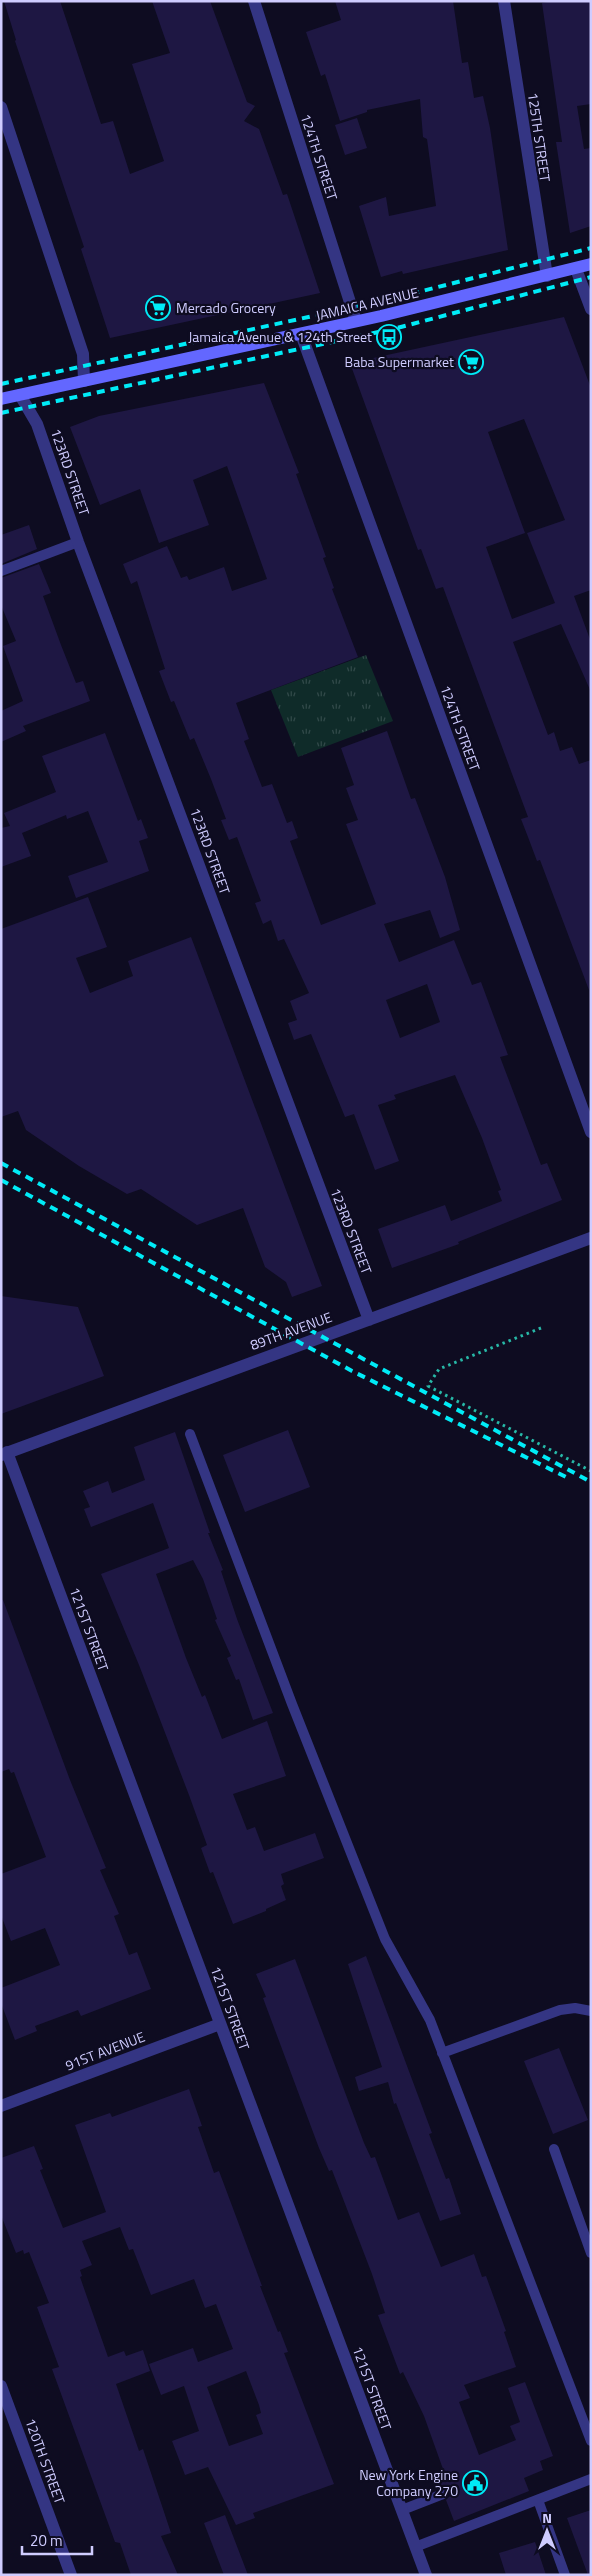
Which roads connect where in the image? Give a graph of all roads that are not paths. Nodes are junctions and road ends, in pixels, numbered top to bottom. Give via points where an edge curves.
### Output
1 (254, 1) edge
2 (504, 1) edge
3 (1, 107) edge
4 (591, 264) edge
5 (576, 269) junction
6 (547, 276) junction
7 (591, 309) edge
8 (356, 322) junction
9 (301, 334) junction
10 (84, 381) junction
11 (20, 395) junction
12 (1, 399) edge
13 (78, 542) junction
14 (1, 571) edge
15 (591, 1132) edge
16 (591, 1238) edge
17 (369, 1320) junction
18 (190, 1434) dead end
19 (4, 1453) edge
20 (591, 2010) edge
21 (220, 2024) junction
22 (442, 2053) junction
23 (1, 2106) edge
24 (554, 2149) dead end
25 (591, 2253) edge
26 (1, 2386) edge
27 (591, 2441) edge
28 (591, 2480) edge
29 (443, 2494) dead end
30 (538, 2500) junction
31 (402, 2510) junction
32 (415, 2547) junction
33 (71, 2575) edge
34 (426, 2575) edge
35 (565, 2575) edge

1 - 8 street, 124TH STREET
2 - 6 street, 125TH STREET
3 - 10 street via 83,354
4 - 5 main road, JAMAICA AVENUE
5 - 6 main road, JAMAICA AVENUE
5 - 7 street
6 - 8 main road, JAMAICA AVENUE
8 - 9 main road, JAMAICA AVENUE
9 - 10 main road, JAMAICA AVENUE
9 - 15 street, 124TH STREET
10 - 11 main road, JAMAICA AVENUE
11 - 12 main road, JAMAICA AVENUE
11 - 13 street, 123RD STREET via 37,424
13 - 14 lane
13 - 17 street, 123RD STREET
16 - 17 street, 89TH AVENUE
17 - 19 street, 89TH AVENUE
18 - 22 lane via 391,1954 418,1996
19 - 21 street, 121ST STREET
20 - 22 lane via 560,2010
21 - 23 street, 91ST AVENUE
21 - 31 street, 121ST STREET
22 - 27 lane
24 - 25 lane
26 - 33 street, 120TH STREET
28 - 30 lane
29 - 31 lane
30 - 32 lane
30 - 35 lane
31 - 32 street, 121ST STREET
32 - 34 street, 121ST STREET

